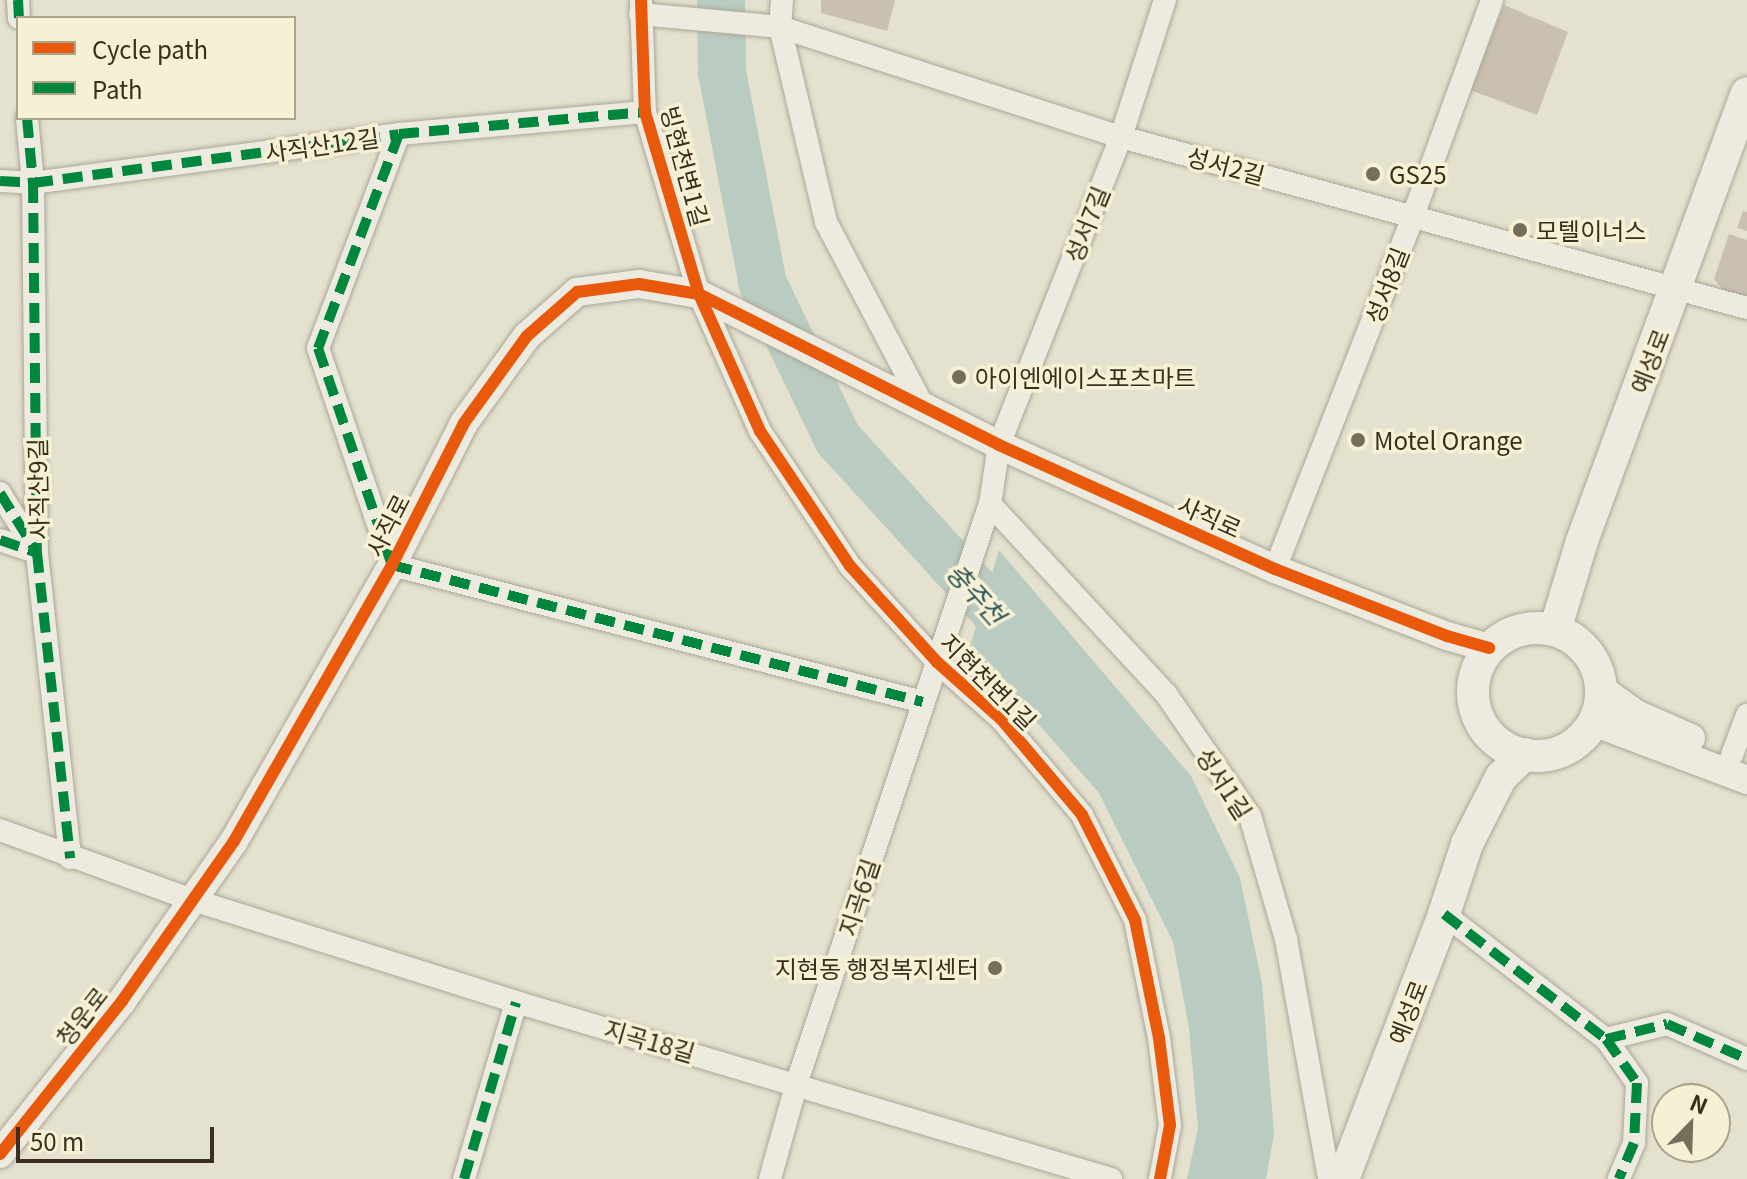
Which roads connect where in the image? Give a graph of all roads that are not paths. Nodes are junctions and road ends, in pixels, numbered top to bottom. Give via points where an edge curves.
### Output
1 (782, 0) edge
2 (1165, 0) edge
3 (1492, 0) edge
4 (641, 7) edge
5 (780, 27) junction
6 (1747, 93) edge
7 (645, 112) junction
8 (27, 120) edge
9 (399, 134) junction
10 (1121, 137) junction
11 (0, 181) edge
12 (33, 183) junction
13 (1413, 216) junction
14 (1676, 289) junction
15 (699, 294) junction
16 (1747, 308) edge
17 (922, 404) junction
18 (999, 445) junction
19 (0, 493) edge
20 (990, 504) junction
21 (0, 540) edge
22 (37, 553) junction
23 (392, 565) junction
24 (1275, 569) junction
25 (1555, 630) junction
26 (1489, 648) junction
27 (937, 662) junction
28 (1601, 689) junction
29 (923, 702) junction
30 (1747, 715) edge
31 (1593, 722) junction
32 (1485, 729) junction
33 (1525, 754) junction
34 (1739, 758) edge
35 (1747, 780) edge
36 (0, 830) edge
37 (1467, 844) junction
38 (70, 858) junction
39 (190, 899) junction
40 (1444, 914) junction
41 (516, 1002) junction
42 (1606, 1039) junction
43 (1747, 1059) edge
44 (797, 1082) junction
45 (0, 1154) edge
46 (464, 1179) edge
47 (770, 1179) edge
48 (1111, 1179) edge
49 (1160, 1179) edge
50 (1329, 1179) edge
51 (1343, 1179) edge
52 (1619, 1179) edge

1 - 5 street
2 - 10 street, 성서7길
3 - 13 street, 성서8길
4 - 5 street, 성서2길
4 - 7 street, 빙현천변1길
5 - 10 street, 성서2길
5 - 17 street via 826,222
6 - 14 main road, 예성로
7 - 9 street, 사직산12길
7 - 15 street, 빙현천변1길
8 - 12 street, 사직산9길
9 - 12 street, 사직산12길
9 - 23 street via 318,348
10 - 13 street, 성서2길
10 - 18 street, 성서7길
11 - 12 street, 사직산12길
12 - 22 street, 사직산9길
13 - 14 street, 성서2길
13 - 24 street, 성서8길
14 - 16 street, 성서2길
14 - 25 main road, 예성로 via 1582,541
15 - 17 street, 사직로
15 - 23 street, 사직로 via 639,284 577,292 527,336 464,423
15 - 27 street, 지현천변1길 via 760,431 850,566
17 - 18 street, 사직로
18 - 20 street, 성서7길
18 - 24 street, 사직로
19 - 22 street
20 - 27 street, 지곡6길
20 - 50 street, 성서1길 via 1166,694 1250,816 1286,939
21 - 22 street
22 - 38 street, 사직산9길
23 - 29 street
23 - 39 street, 사직로 via 234,841
24 - 26 street, 사직로
25 - 26 main road via 1520,630
25 - 28 main road via 1588,652
26 - 32 main road via 1473,680 1475,707
27 - 29 street, 지곡6길
27 - 49 street, 지현천변1길 via 1001,719 1082,815 1135,920 1170,1125
28 - 31 main road
28 - 34 street via 1636,714
29 - 44 street, 지곡6길
30 - 34 street
31 - 33 main road via 1557,753
31 - 35 street
32 - 33 main road via 1509,750
32 - 37 main road
33 - 37 main road via 1501,777
36 - 38 street
37 - 40 main road, 예성로
38 - 39 street
39 - 41 street, 지곡18길
39 - 45 street, 청운로 via 122,1001
40 - 42 street
40 - 51 main road, 예성로
41 - 44 street, 지곡18길
41 - 46 street
42 - 43 street via 1667,1024
42 - 52 street via 1637,1083 1634,1143
44 - 47 street, 지곡6길
44 - 48 street, 지곡18길

